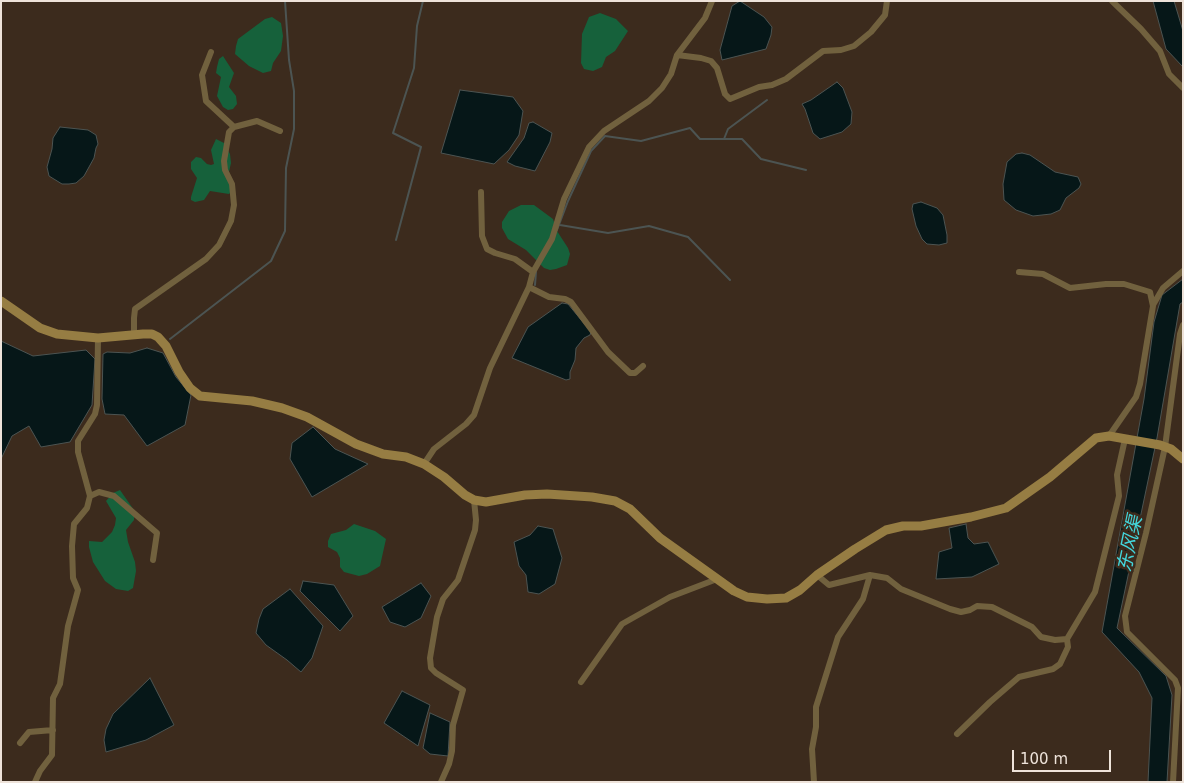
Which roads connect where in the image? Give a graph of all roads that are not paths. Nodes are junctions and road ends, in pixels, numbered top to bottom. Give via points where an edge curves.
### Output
1 (712, 1) edge
2 (887, 1) edge
3 (1112, 1) edge
4 (211, 52) dead end
5 (677, 56) junction
6 (1183, 88) edge
7 (234, 127) junction
8 (280, 131) dead end
9 (481, 192) dead end
10 (1183, 271) edge
11 (533, 272) junction
12 (1018, 272) dead end
13 (530, 287) junction
14 (2, 301) edge
15 (1153, 306) junction
16 (1183, 325) edge
17 (134, 335) junction
18 (98, 338) junction
19 (643, 366) dead end
20 (1109, 436) junction
21 (1129, 440) junction
22 (1162, 446) junction
23 (1183, 459) edge
24 (424, 464) junction
25 (90, 496) junction
26 (474, 500) junction
27 (153, 560) dead end
28 (817, 575) junction
29 (870, 575) junction
30 (717, 579) junction
31 (1067, 639) junction
32 (580, 682) dead end
33 (53, 730) junction
34 (957, 734) dead end
35 (20, 743) dead end
36 (35, 782) edge
37 (441, 782) edge
38 (814, 782) edge
39 (1173, 782) edge

1 - 5 street via 705,18
2 - 5 street via 885,15 854,46 823,51 786,79 730,99 712,61
3 - 6 street via 1160,51 1169,74
4 - 7 street via 202,76 206,101
5 - 11 street via 662,88 649,101 604,131 590,147 564,199 552,239
7 - 8 street via 257,121
7 - 17 street via 229,132 224,161 232,184 234,205 231,221 219,245 206,259 135,309
9 - 11 street via 482,236 487,249 515,259
10 - 15 street via 1163,288
11 - 13 street
12 - 15 street via 1043,274 1070,288 1124,284 1150,292
13 - 19 street via 549,297 571,302 608,352 630,373
13 - 24 street via 490,368 474,415 434,449
14 - 18 street via 40,328 57,334
15 - 20 street via 1136,396
16 - 22 street
17 - 18 street
17 - 24 street via 158,337 184,380 200,396 252,401 282,408 307,417 356,444
18 - 25 street via 97,405 78,441
20 - 21 street
20 - 28 street via 1096,438 1050,477 1006,508 971,517 886,530
21 - 22 street
21 - 31 street via 1117,475 1119,496 1095,592
22 - 23 street
22 - 39 street via 1124,616 1127,632 1175,680 1178,688
24 - 26 street
25 - 27 street via 99,492 114,496 157,533
25 - 33 street via 87,508 74,524 73,578 78,590 68,626 60,684 53,698
26 - 30 street via 486,502 547,494 616,501
26 - 37 street via 475,530 458,580 443,599 430,658 431,668 436,673 463,690 453,725 449,764
28 - 29 street via 829,584
28 - 30 street via 786,598 767,599 734,592
29 - 31 street via 887,578 901,589 950,609 961,612 977,606 992,607 1032,627 1041,637
29 - 38 street via 863,599 838,637 816,707 812,749
30 - 32 street via 670,597 622,624
31 - 34 street via 1068,647 1060,664 1019,677
33 - 35 street via 29,732
33 - 36 street via 52,755

